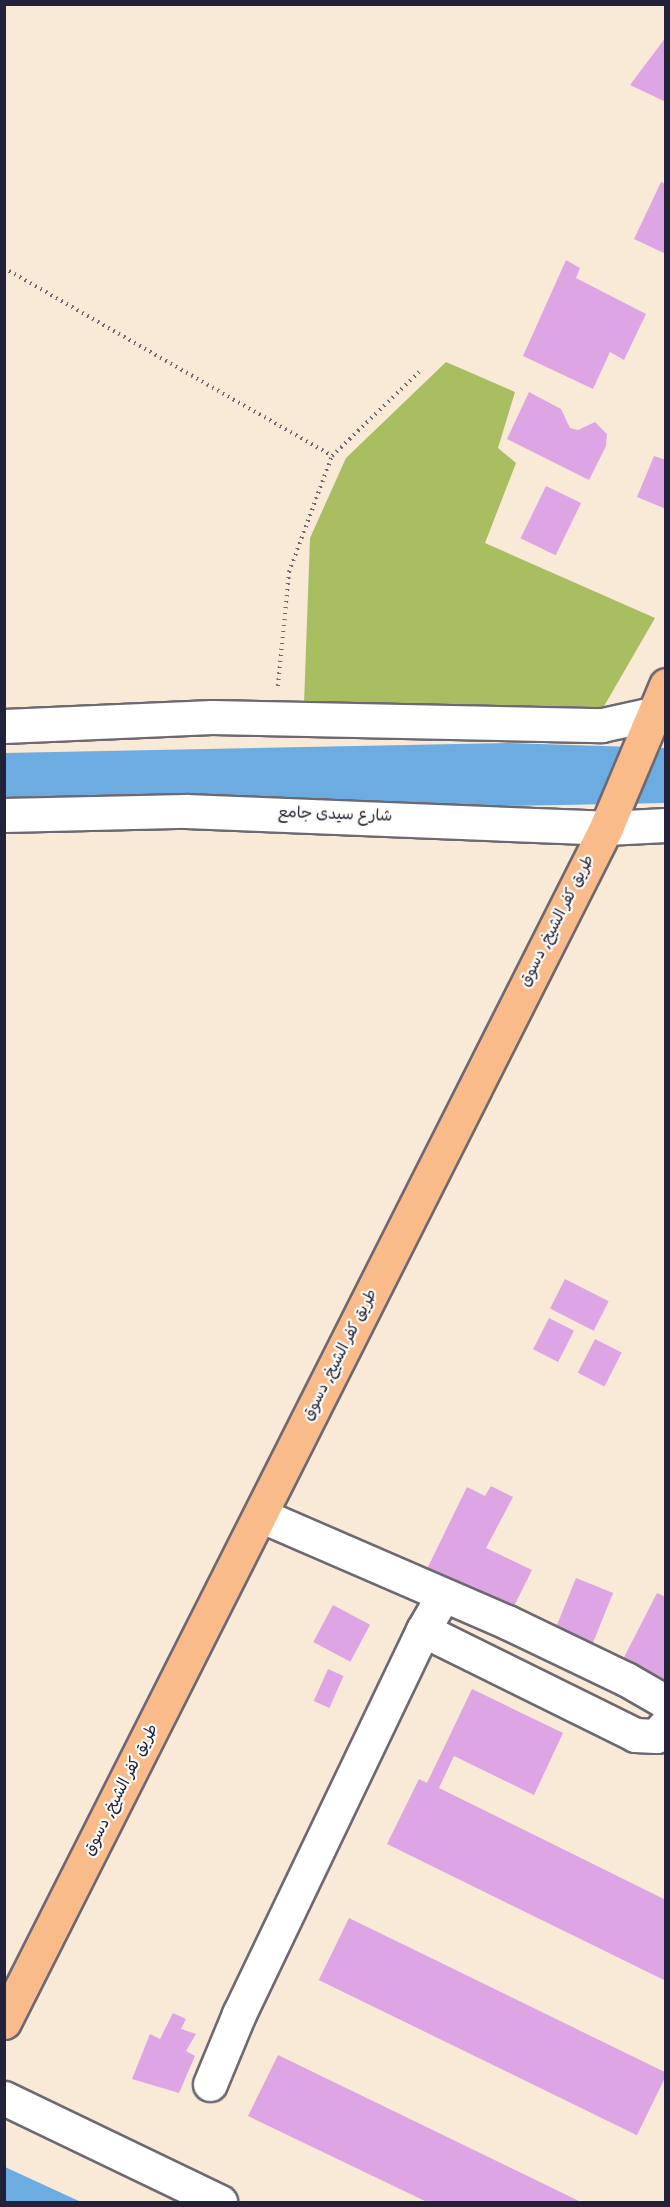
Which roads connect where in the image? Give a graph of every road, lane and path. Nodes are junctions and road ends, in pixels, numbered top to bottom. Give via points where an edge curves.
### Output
1 (4, 268) edge
2 (418, 372) dead end
3 (332, 456) junction
4 (662, 702) edge
5 (274, 718) junction
6 (4, 726) edge
7 (4, 815) edge
8 (666, 825) edge
9 (606, 828) junction
10 (262, 1516) junction
11 (442, 1596) junction
12 (423, 1630) junction
13 (666, 1702) edge
14 (666, 1724) edge
15 (4, 2022) edge
16 (210, 2084) dead end
17 (4, 2098) edge
18 (220, 2202) edge

1 - 3 path
2 - 3 path
3 - 5 path via 289,572
4 - 5 street via 602,725
4 - 9 main road, طريق كفر الشيخ, دسوق
5 - 6 street via 150,718
7 - 9 street, شارع سيدى جامع via 186,811
8 - 9 street, شارع سيدى جامع
9 - 10 main road, طريق كفر الشيخ, دسوق
10 - 11 street
10 - 15 main road, طريق كفر الشيخ, دسوق
11 - 12 street
11 - 13 street via 537,1636
12 - 14 street via 636,1736 656,1736
12 - 16 street via 239,2014
17 - 18 street

